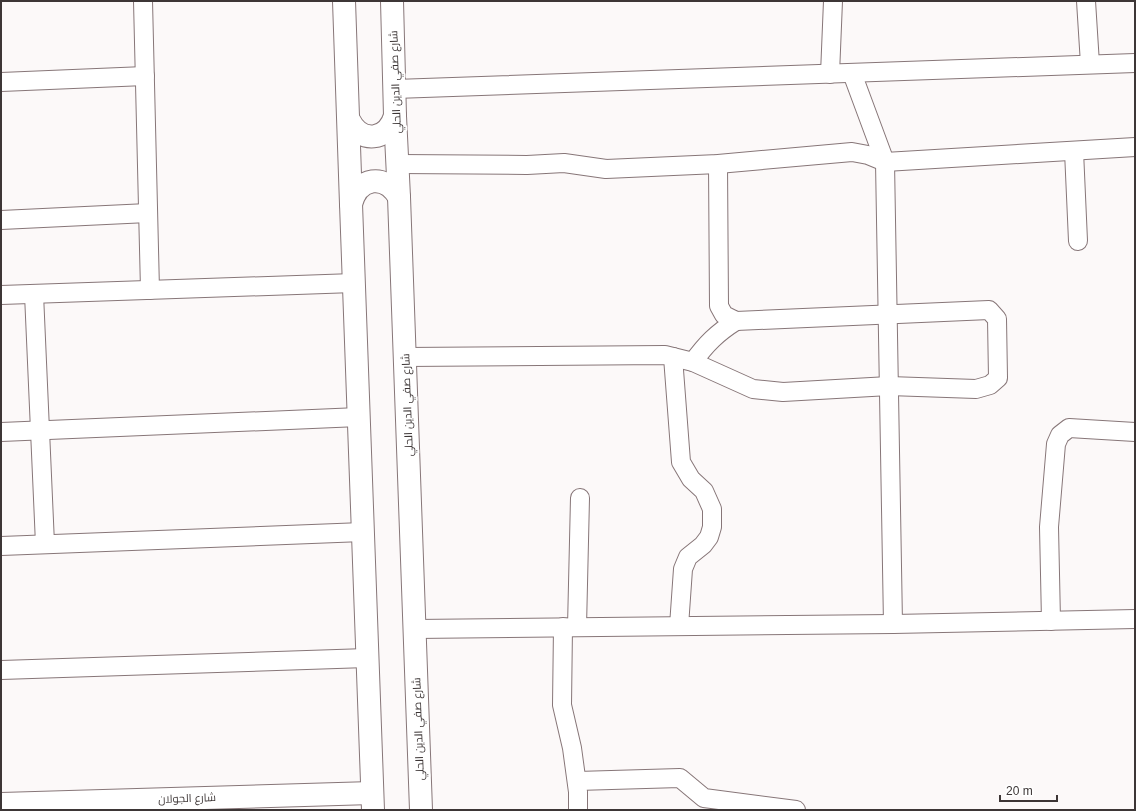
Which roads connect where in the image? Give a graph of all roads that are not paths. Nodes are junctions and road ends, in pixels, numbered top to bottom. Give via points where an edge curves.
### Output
1 (143, 1) edge
2 (344, 1) edge
3 (392, 1) edge
4 (1086, 1) edge
5 (836, 3) edge
6 (1135, 63) edge
7 (1090, 64) junction
8 (852, 73) junction
9 (830, 74) junction
10 (145, 76) junction
11 (1, 82) edge
12 (395, 89) junction
13 (396, 116) junction
14 (348, 120) junction
15 (1135, 147) edge
16 (1074, 151) junction
17 (885, 162) junction
18 (398, 164) junction
19 (718, 164) junction
20 (399, 197) junction
21 (351, 204) junction
22 (148, 213) junction
23 (1, 220) edge
24 (1078, 241) dead end
25 (354, 283) junction
26 (150, 290) junction
27 (34, 294) junction
28 (1, 295) edge
29 (888, 314) junction
30 (736, 321) junction
31 (405, 357) junction
32 (673, 357) junction
33 (693, 362) junction
34 (889, 386) junction
35 (359, 418) junction
36 (40, 431) junction
37 (1, 432) edge
38 (1135, 432) edge
39 (580, 498) dead end
40 (363, 532) junction
41 (45, 544) junction
42 (1, 546) edge
43 (1135, 619) edge
44 (1051, 621) junction
45 (893, 624) junction
46 (679, 626) junction
47 (570, 627) junction
48 (415, 629) junction
49 (367, 658) junction
50 (1, 670) edge
51 (577, 781) junction
52 (372, 801) edge
53 (1, 804) edge
54 (421, 810) edge
55 (578, 810) edge
56 (796, 810) edge

1 - 10 street
2 - 14 main road
3 - 12 main road, شارع صفي الدين الحلي
4 - 7 street
5 - 9 street
6 - 7 street
7 - 8 street
8 - 9 street
8 - 17 street
9 - 12 street
10 - 11 street
10 - 22 street
12 - 13 main road, شارع صفي الدين الحلي
13 - 14 main road via 388,130 373,136 365,136 358,132
13 - 18 main road, شارع صفي الدين الحلي
14 - 21 main road
15 - 16 street
16 - 17 street
16 - 24 street
17 - 19 street via 852,152
17 - 29 street
18 - 19 street via 564,163 606,169
18 - 20 main road, شارع صفي الدين الحلي
19 - 30 street via 719,306 724,315
20 - 21 main road via 388,185 372,181 358,189
20 - 31 main road, شارع صفي الدين الحلي
21 - 25 main road
22 - 23 street
22 - 26 street
25 - 26 street
25 - 35 main road
26 - 27 street
27 - 28 street
27 - 36 street
29 - 30 street
29 - 34 street
29 - 34 street via 989,310 997,319 998,378 990,385 976,389
30 - 33 street via 712,339
31 - 32 street
31 - 48 main road, شارع صفي الدين الحلي
32 - 33 street
32 - 46 street via 681,462 691,479 704,491 712,509 709,537 688,557 683,569
33 - 34 street via 753,389 783,392
34 - 45 street
35 - 36 street
35 - 40 main road
36 - 37 street
36 - 41 street
38 - 44 street via 1069,428 1056,444 1049,527
39 - 47 street
40 - 41 street
40 - 49 main road
41 - 42 street
43 - 44 street
44 - 45 street
45 - 46 street
46 - 47 street
47 - 48 street
47 - 51 street via 562,705
48 - 54 main road, شارع صفي الدين الحلي
49 - 50 street
49 - 52 main road
51 - 55 street
51 - 56 street via 680,778 704,798
52 - 53 main road, شارع الجولان

